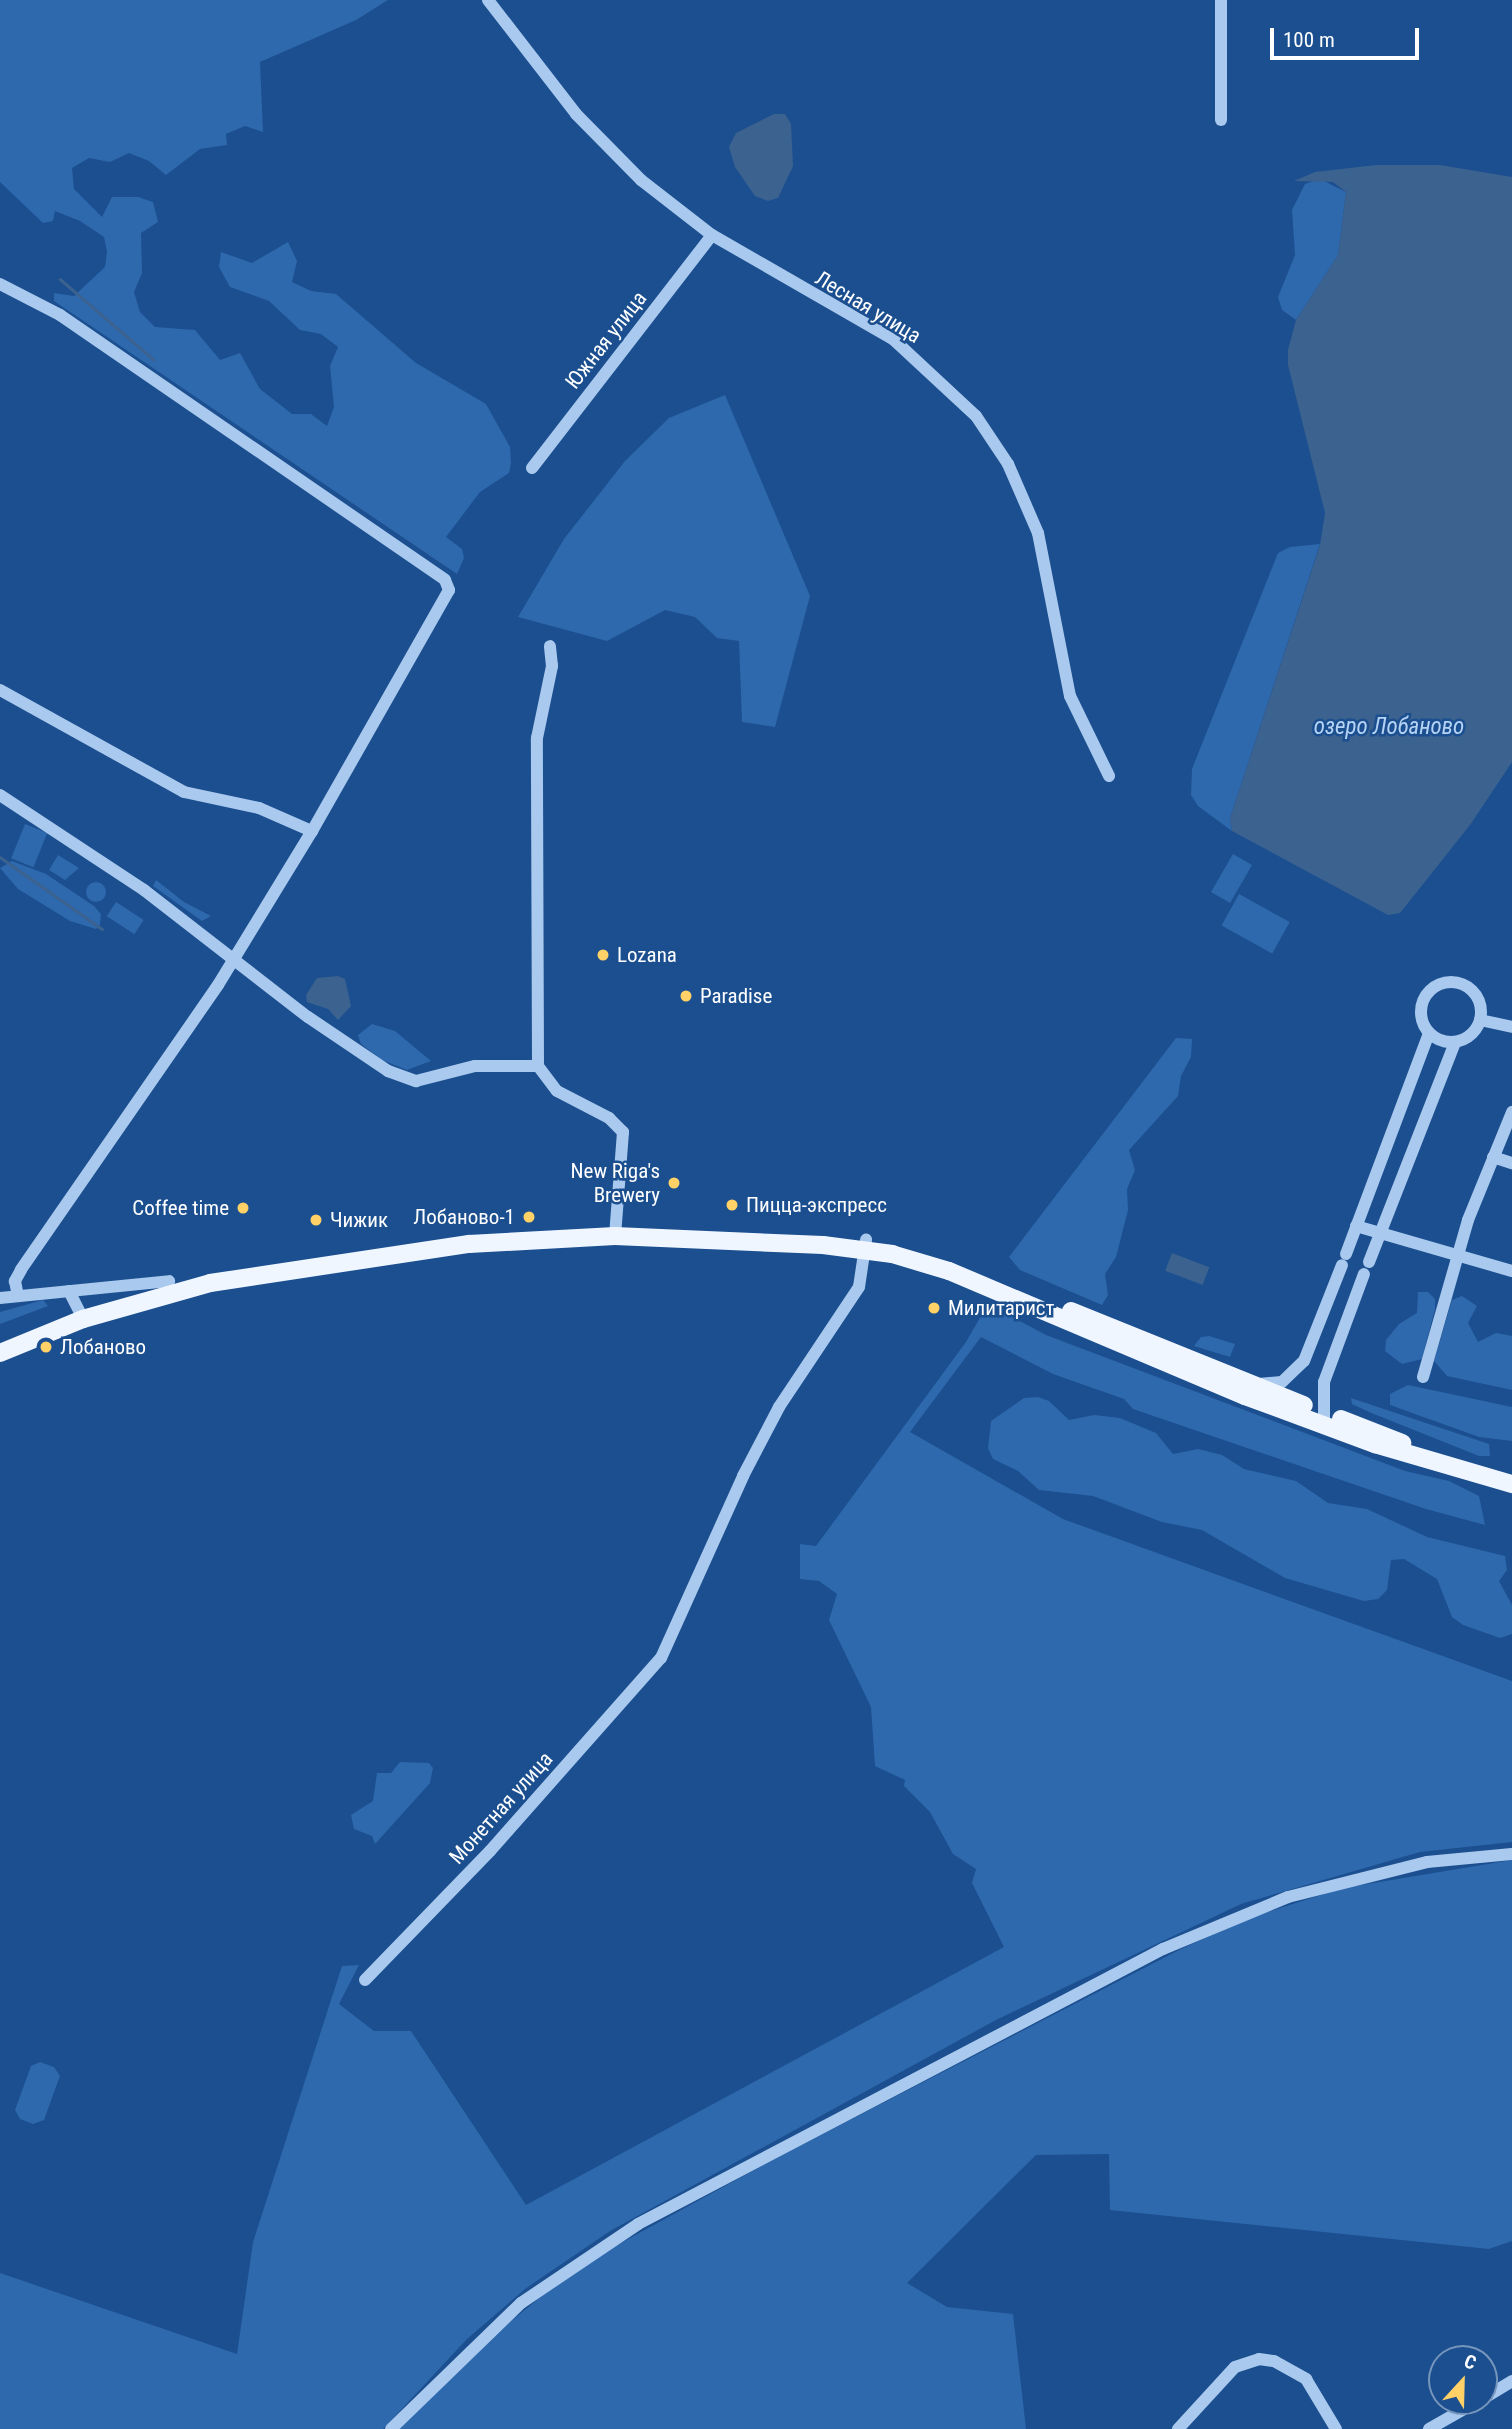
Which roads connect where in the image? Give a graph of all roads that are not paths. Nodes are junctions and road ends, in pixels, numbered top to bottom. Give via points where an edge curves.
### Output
1 (488, 0) edge
2 (1221, 0) edge
3 (1221, 120) dead end
4 (712, 234) junction
5 (0, 284) edge
6 (532, 468) dead end
7 (550, 646) dead end
8 (0, 690) edge
9 (1109, 776) dead end
10 (0, 795) edge
11 (312, 831) junction
12 (233, 960) junction
13 (1480, 1020) junction
14 (1512, 1027) edge
15 (1429, 1033) junction
16 (1455, 1042) junction
17 (538, 1066) junction
18 (1512, 1112) edge
19 (1493, 1157) junction
20 (1512, 1163) edge
21 (1356, 1226) junction
22 (615, 1230) junction
23 (1379, 1235) junction
24 (866, 1245) junction
25 (1457, 1256) junction
26 (1512, 1271) edge
27 (169, 1281) junction
28 (69, 1291) junction
29 (18, 1296) junction
30 (0, 1298) edge
31 (81, 1315) junction
32 (0, 1341) edge
33 (0, 1353) edge
34 (1423, 1377) dead end
35 (1250, 1384) junction
36 (1324, 1419) junction
37 (1512, 1484) edge
38 (1512, 1854) edge
39 (365, 1980) dead end
40 (1454, 2415) edge
41 (391, 2429) edge
42 (1178, 2429) edge
43 (1336, 2429) edge
44 (1429, 2429) edge

1 - 4 street, Лесная улица via 576,114 641,180
2 - 3 street
4 - 6 street, Южная улица
4 - 9 street, Лесная улица via 789,284 893,339 976,416 1008,464 1038,533 1070,696
5 - 11 street via 60,315 445,580 448,597
7 - 17 street via 552,667 537,738
8 - 11 street via 184,792 259,808
10 - 12 street via 144,890
11 - 12 street
12 - 17 street via 308,1017 403,1078 436,1078 475,1066
12 - 29 street via 21,1270 15,1281
13 - 14 street
13 - 15 street via 1474,993 1448,982 1434,988 1422,1004
13 - 16 street via 1468,1037
15 - 16 street
15 - 21 street
16 - 23 street
17 - 22 street via 556,1091 610,1118 623,1132
18 - 19 street
19 - 20 street
19 - 25 street
21 - 23 street
21 - 35 street via 1304,1361 1282,1382
22 - 24 main road via 783,1232
22 - 27 main road via 468,1234
22 - 31 main road via 469,1244 268,1272
23 - 25 street
23 - 36 street via 1324,1382
24 - 35 main road via 977,1272
24 - 36 main road via 949,1271 1103,1339
24 - 39 street, Монетная улица via 859,1287 779,1407 661,1658 490,1851
25 - 26 street
25 - 34 street
27 - 28 street
27 - 31 main road
28 - 29 street
28 - 31 street
29 - 30 street
31 - 32 main road
31 - 33 main road
35 - 36 main road
36 - 37 main road
38 - 41 street via 1427,1862 1336,1884 1227,1919 1163,1949 638,2224 521,2303
40 - 44 street
42 - 43 street via 1235,2367 1259,2359 1275,2361 1306,2379

